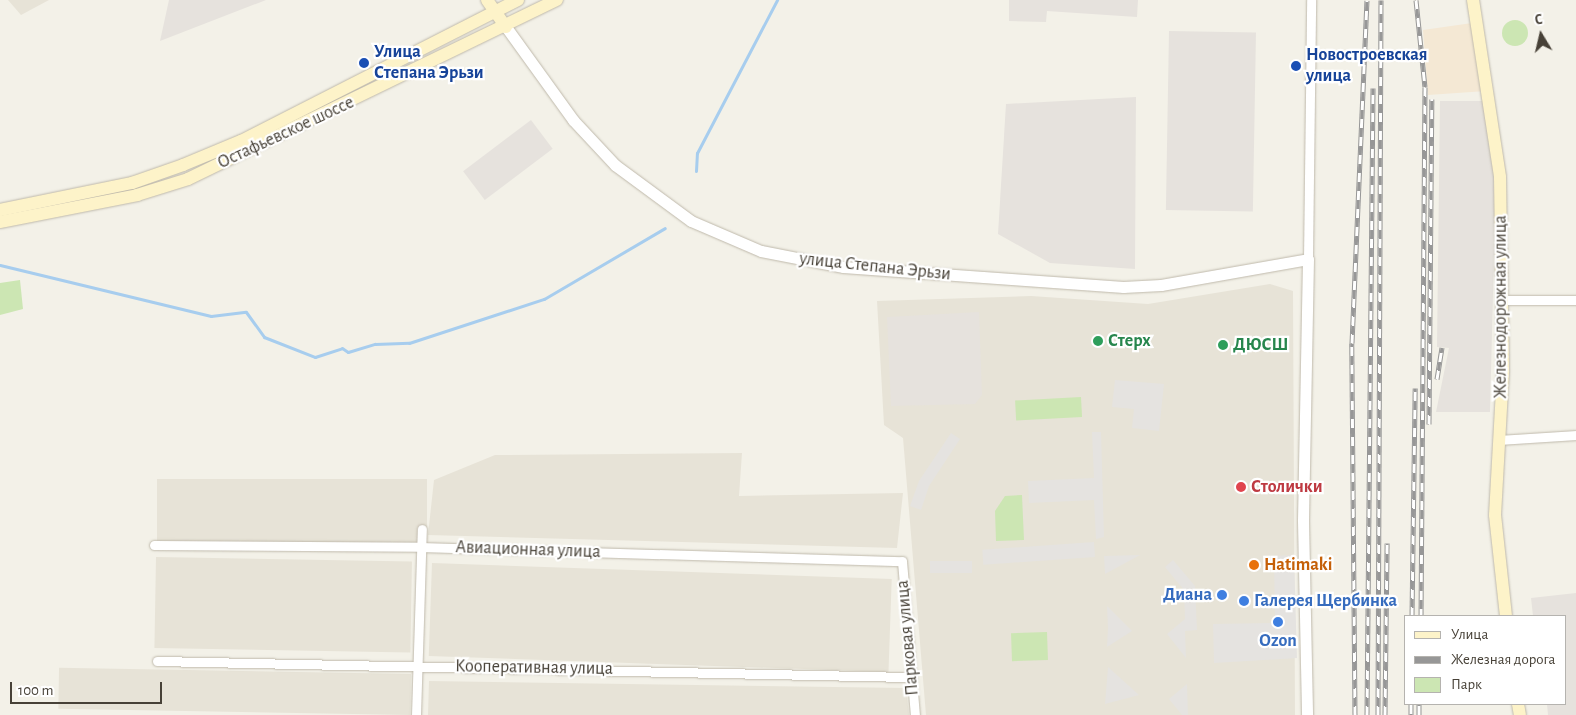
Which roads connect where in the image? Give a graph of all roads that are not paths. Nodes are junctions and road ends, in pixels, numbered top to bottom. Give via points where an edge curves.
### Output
1 (487, 0) edge
2 (518, 0) edge
3 (557, 0) edge
4 (1311, 0) edge
5 (1473, 0) edge
6 (495, 12) junction
7 (506, 27) junction
8 (0, 210) edge
9 (0, 222) edge
10 (1308, 259) junction
11 (1503, 300) junction
12 (1576, 300) edge
13 (1576, 435) edge
14 (1499, 440) junction
15 (422, 529) dead end
16 (154, 545) dead end
17 (420, 547) junction
18 (902, 561) joint
19 (1506, 615) edge
20 (157, 660) dead end
21 (418, 666) junction
22 (911, 677) junction
23 (416, 715) edge
24 (915, 715) edge
25 (1307, 715) edge

1 - 6 main road, улица Степана Эрьзи
2 - 6 main road, Остафьевское шоссе
3 - 7 main road, Остафьевское шоссе
4 - 10 street
5 - 11 main road, Железнодорожная улица via 1497,136
6 - 7 main road, улица Степана Эрьзи
6 - 8 main road, Остафьевское шоссе via 241,141 183,166 132,183
7 - 9 main road, Остафьевское шоссе via 188,179 137,195
7 - 10 street, улица Степана Эрьзи via 573,120 627,175 691,221 761,251 843,267 1123,287 1161,285
10 - 25 street via 1304,513
11 - 12 street
11 - 14 main road, Железнодорожная улица
13 - 14 street
14 - 19 main road, Железнодорожная улица via 1495,515
15 - 17 street
16 - 17 street, Авиационная улица
17 - 18 street, Авиационная улица
17 - 21 street
18 - 22 street, Парковая улица
20 - 21 street, Кооперативная улица
21 - 22 street, Кооперативная улица
21 - 23 street
22 - 24 street, Парковая улица

